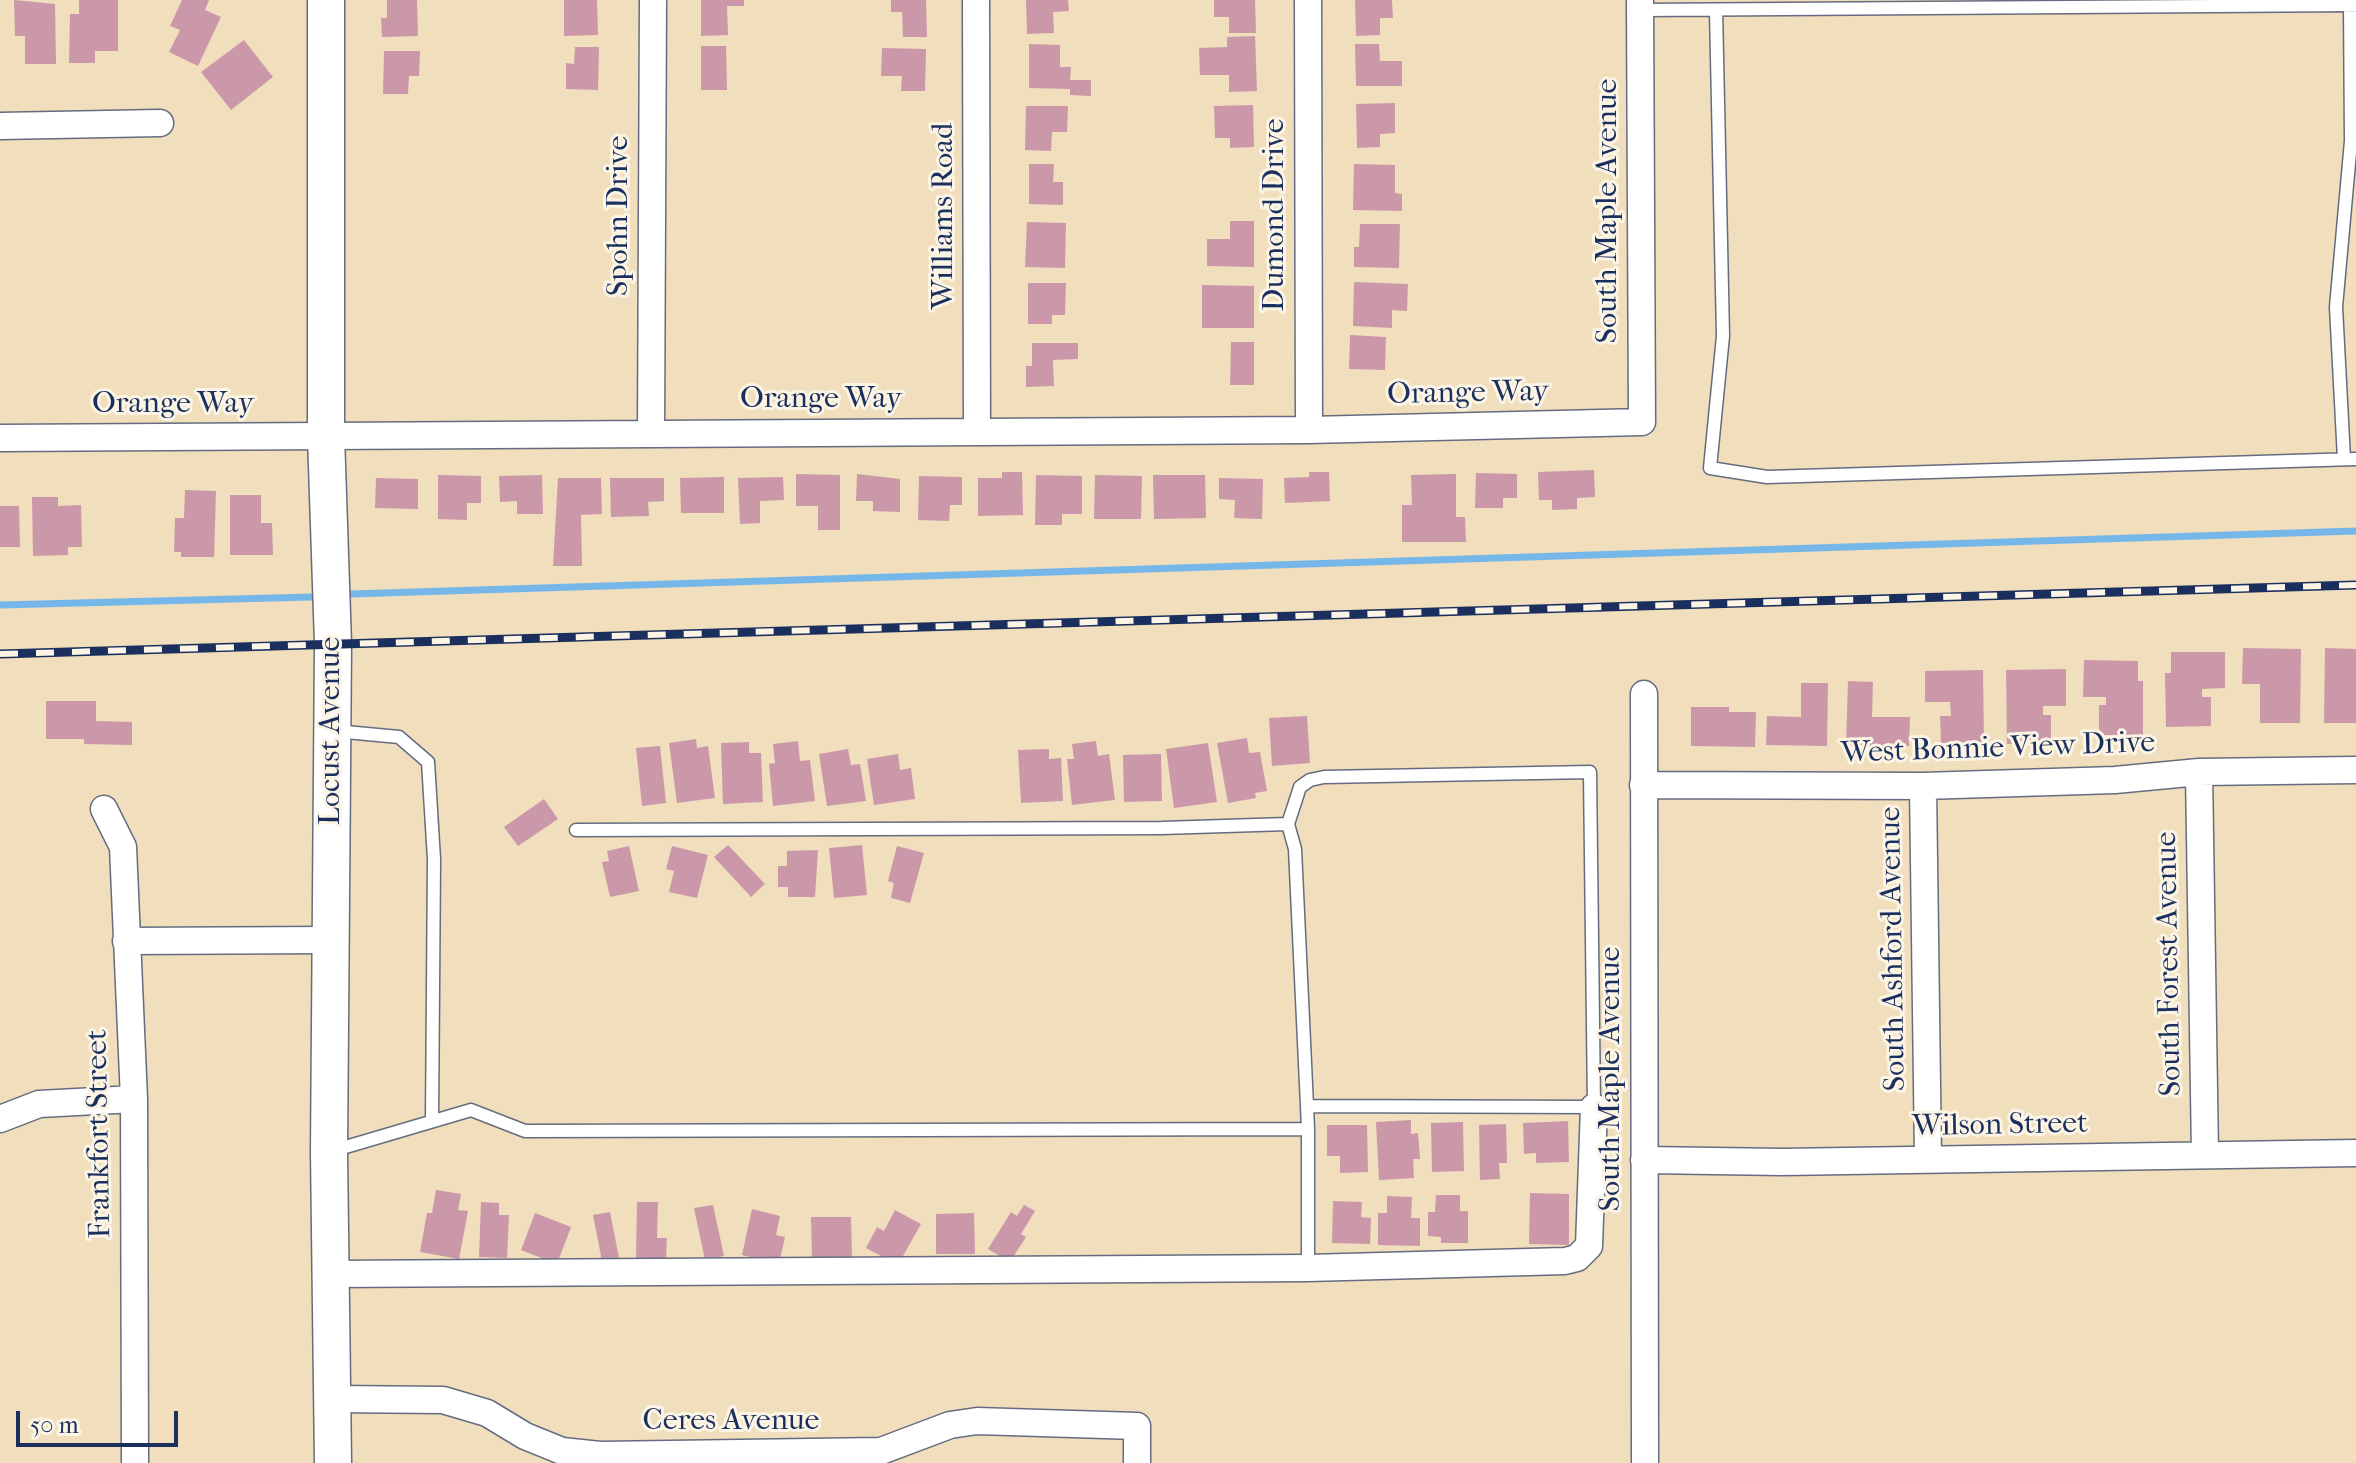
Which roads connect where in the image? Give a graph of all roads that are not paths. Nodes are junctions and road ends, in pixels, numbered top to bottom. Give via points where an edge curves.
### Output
1 (326, 0) edge
2 (653, 0) edge
3 (976, 0) edge
4 (1308, 0) edge
5 (1640, 5) edge
6 (2353, 5) edge
7 (1716, 10) junction
8 (160, 123) dead end
9 (0, 126) edge
10 (1642, 422) joint
11 (1309, 430) junction
12 (977, 431) junction
13 (651, 433) junction
14 (326, 436) junction
15 (0, 438) edge
16 (2350, 459) edge
17 (1644, 694) dead end
18 (332, 730) junction
19 (2356, 770) edge
20 (2199, 772) junction
21 (1643, 785) junction
22 (1923, 786) junction
23 (104, 809) dead end
24 (1288, 824) junction
25 (576, 830) dead end
26 (330, 940) junction
27 (126, 941) junction
28 (134, 1099) junction
29 (1307, 1106) junction
30 (1594, 1107) junction
31 (0, 1119) edge
32 (432, 1120) junction
33 (1308, 1129) junction
34 (329, 1152) junction
35 (2356, 1153) edge
36 (2205, 1155) junction
37 (1928, 1159) junction
38 (1644, 1160) junction
39 (1308, 1268) junction
40 (331, 1274) junction
41 (333, 1399) junction
42 (135, 1463) edge
43 (333, 1463) edge
44 (1137, 1463) edge
45 (1645, 1463) edge

1 - 14 street, Locust Avenue
2 - 13 street, Spohn Drive
3 - 12 street, Williams Road
4 - 11 street, Dumond Drive
5 - 7 lane
5 - 10 street, South Maple Avenue
6 - 7 lane
6 - 16 lane via 2351,141 2336,307
7 - 16 lane via 1723,336 1710,468 1767,477
8 - 9 street
10 - 11 street, Orange Way
11 - 12 street, Orange Way
12 - 13 street, Orange Way
13 - 14 street, Orange Way
14 - 15 street, Orange Way
14 - 18 street, Locust Avenue
17 - 21 street, South Maple Avenue
18 - 26 street, Locust Avenue
18 - 32 lane via 399,737 428,762 434,859
19 - 20 street, West Bonnie View Drive
20 - 22 street, West Bonnie View Drive
20 - 36 street, South Forest Avenue
21 - 22 street, West Bonnie View Drive
21 - 38 street, South Maple Avenue
22 - 37 street, South Ashford Avenue
23 - 27 street, Frankfort Street via 123,847
24 - 25 lane
24 - 29 lane via 1295,849
24 - 30 lane via 1300,787 1324,777 1590,772
26 - 27 street
26 - 34 street, Locust Avenue
27 - 28 street, Frankfort Street
28 - 31 street via 39,1104
28 - 42 street, Frankfort Street
29 - 30 lane
29 - 33 lane
30 - 39 street via 1590,1239 1577,1258
32 - 33 lane via 471,1110 525,1131
32 - 34 lane
33 - 39 lane
34 - 40 street, Locust Avenue
35 - 36 street, Wilson Street
36 - 37 street, Wilson Street
37 - 38 street, Wilson Street
38 - 45 street, South Maple Avenue
39 - 40 street
40 - 41 street, Locust Avenue
41 - 43 street, Locust Avenue
41 - 44 street, Ceres Avenue via 443,1400 487,1413 562,1451 600,1455 881,1451 950,1425 977,1421 1137,1426

